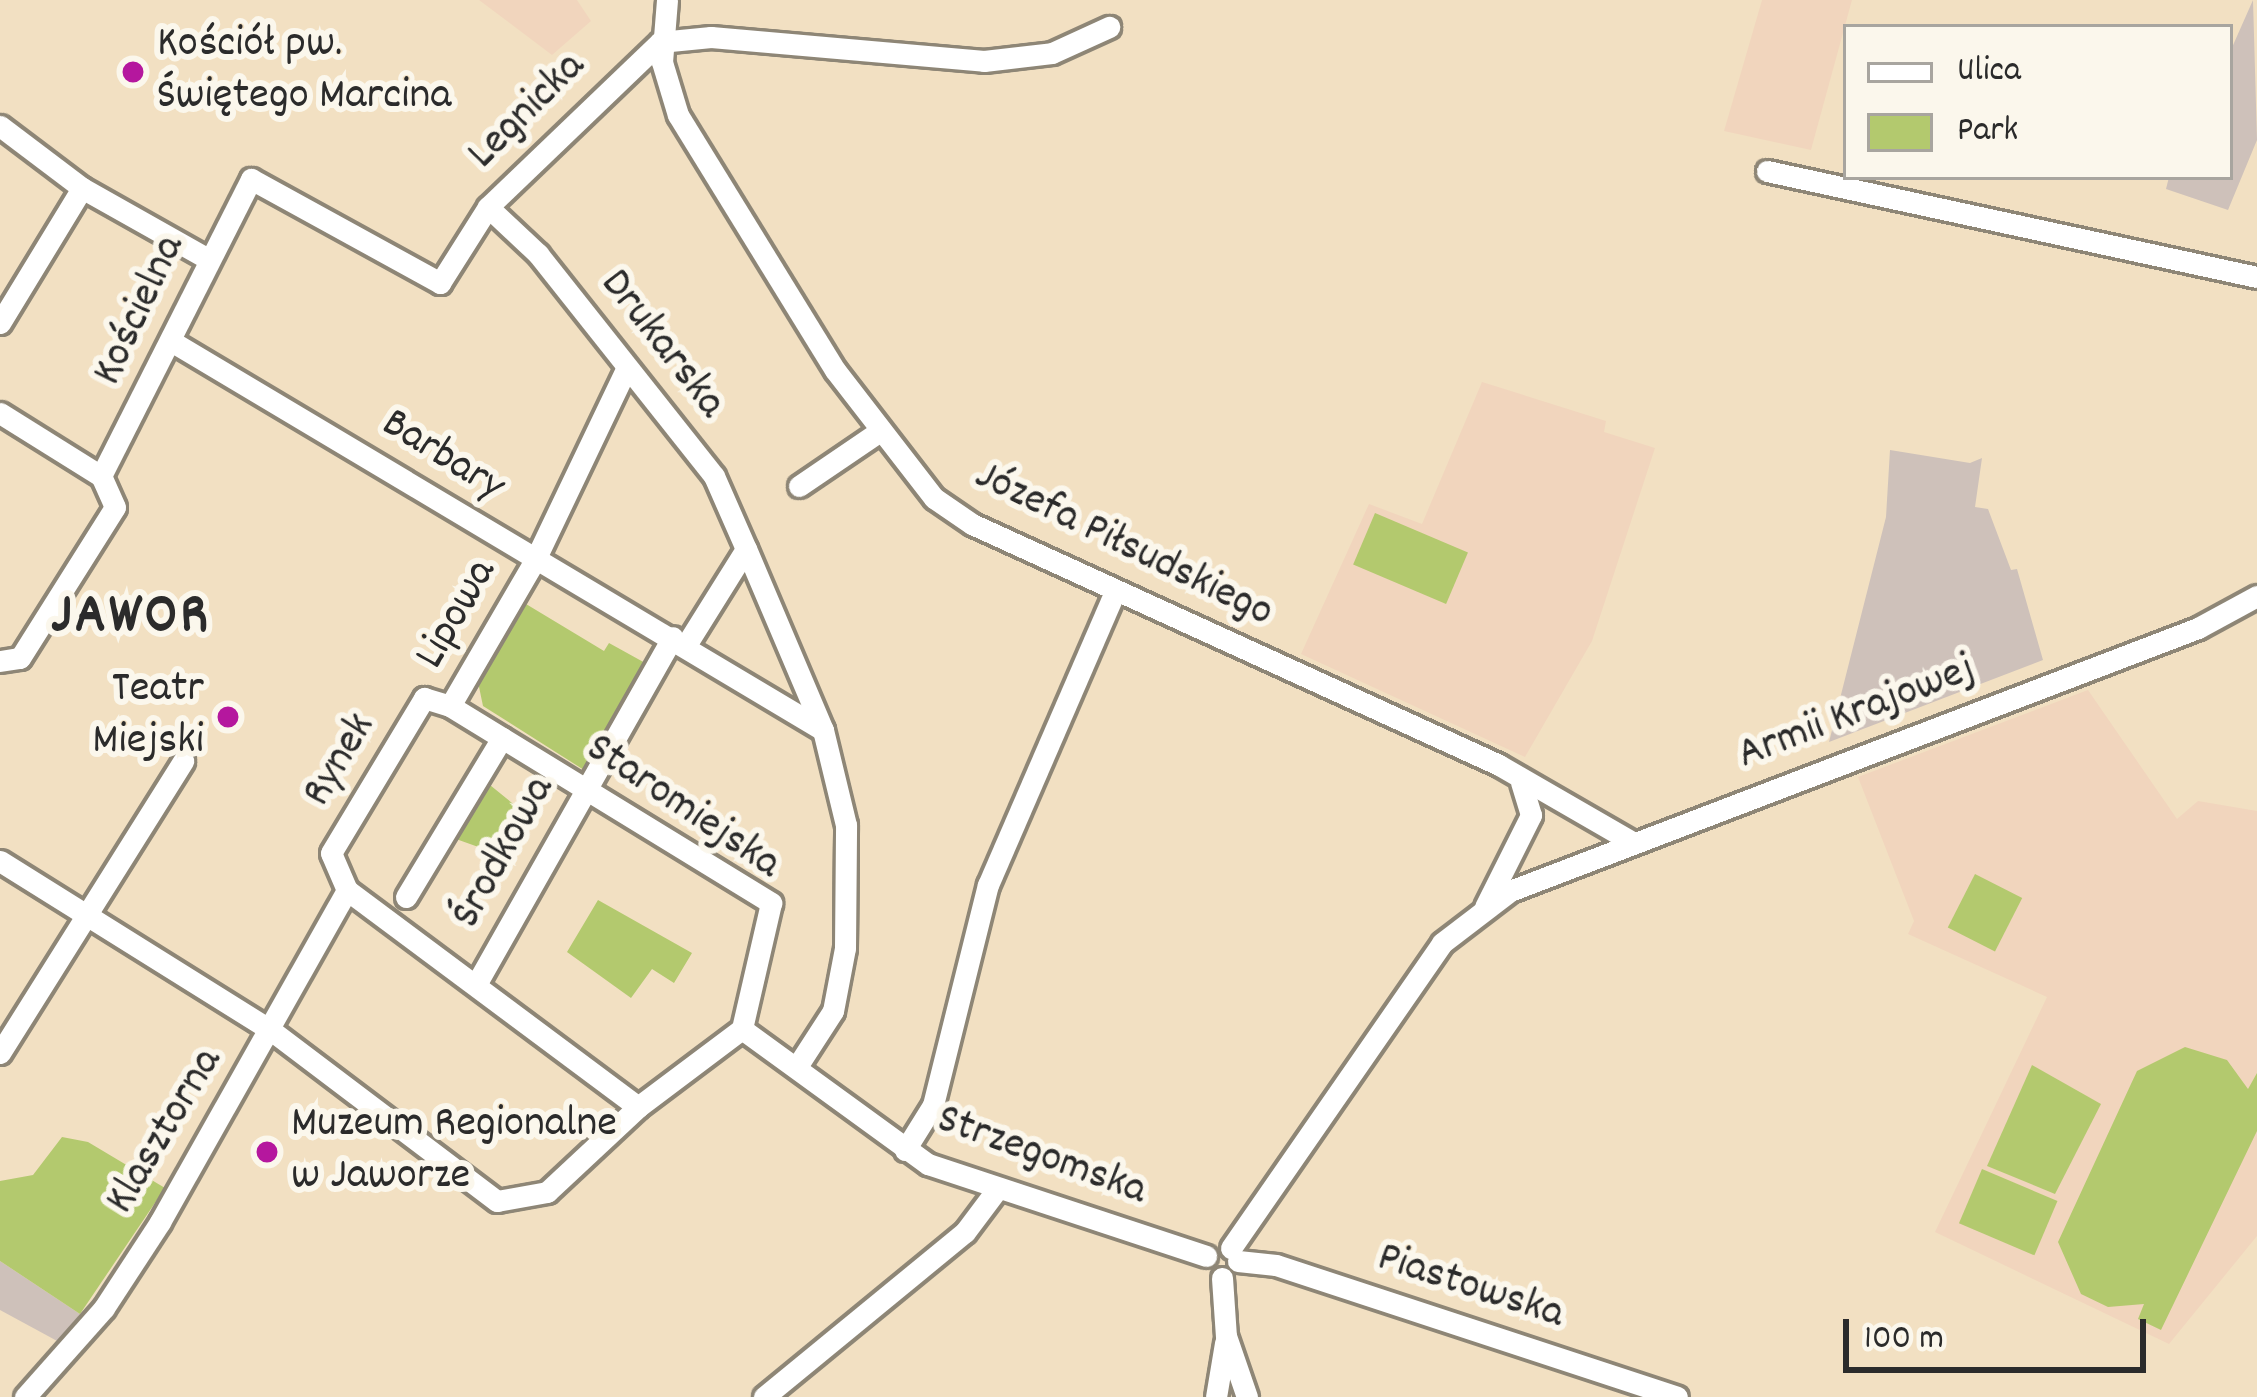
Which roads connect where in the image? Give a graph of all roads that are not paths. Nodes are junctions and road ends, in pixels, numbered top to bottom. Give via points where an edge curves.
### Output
1 (667, 0) edge
2 (1109, 27) dead end
3 (660, 42) junction
4 (0, 126) edge
5 (1767, 171) dead end
6 (82, 188) junction
7 (488, 207) junction
8 (208, 260) junction
9 (2257, 277) edge
10 (440, 283) joint
11 (0, 323) edge
12 (170, 341) junction
13 (626, 369) junction
14 (0, 413) edge
15 (880, 431) junction
16 (101, 476) junction
17 (799, 487) dead end
18 (746, 549) junction
19 (535, 560) junction
20 (1115, 591) junction
21 (2257, 596) edge
22 (680, 641) junction
23 (0, 661) edge
24 (450, 706) junction
25 (823, 730) junction
26 (502, 738) junction
27 (183, 760) dead end
28 (1522, 782) junction
29 (585, 789) junction
30 (1629, 840) junction
31 (0, 860) edge
32 (347, 890) junction
33 (406, 897) dead end
34 (1485, 907) junction
35 (90, 915) junction
36 (478, 982) junction
37 (742, 1029) junction
38 (272, 1031) junction
39 (0, 1053) edge
40 (798, 1065) junction
41 (638, 1107) junction
42 (905, 1150) junction
43 (995, 1192) junction
44 (1252, 1221) junction
45 (1230, 1262) junction
46 (1268, 1262) junction
47 (1226, 1336) junction
48 (26, 1397) edge
49 (764, 1397) edge
50 (1216, 1397) edge
51 (1247, 1397) edge
52 (1677, 1397) edge

1 - 3 street
2 - 3 street via 1052,52 984,61 710,37
3 - 7 street, Legnicka
3 - 15 street, Józefa Piłsudskiego via 678,116
4 - 6 street
5 - 9 street
6 - 8 street
6 - 11 street
7 - 10 street, Legnicka
7 - 13 street, Drukarska via 538,254
8 - 10 street, Kościelna via 251,178
8 - 12 street, Kościelna
12 - 16 street, Kościelna
12 - 19 street, Barbary
13 - 18 street, Drukarska via 714,476
13 - 19 street, Lipowa
14 - 16 street
15 - 17 street
15 - 20 street, Józefa Piłsudskiego via 934,498 972,524
16 - 23 street via 115,507 20,658
18 - 22 street, Środkowa
18 - 25 street, Drukarska
19 - 22 street, Barbary
19 - 24 street, Lipowa
20 - 28 street, Józefa Piłsudskiego
20 - 42 street via 988,885 933,1105
21 - 30 street, Armii Krajowej via 2198,628
22 - 25 street, Barbary
22 - 29 street, Środkowa
24 - 26 street, Staromiejska
24 - 32 street, Rynek via 424,698 332,853
25 - 40 street, Drukarska via 846,825 845,948 833,1011
26 - 29 street, Staromiejska
26 - 33 street
27 - 35 street
28 - 30 street, Józefa Piłsudskiego
28 - 34 street, Armii Krajowej via 1531,814
29 - 36 street, Środkowa
29 - 37 street, Staromiejska via 771,903
30 - 34 street, Armii Krajowej
31 - 35 street
32 - 36 street
32 - 38 street, Klasztorna
34 - 44 street, Armii Krajowej via 1442,943
35 - 38 street
35 - 39 street
36 - 41 street
37 - 40 street, Strzegomska
37 - 41 street
38 - 41 street via 497,1201 547,1192
38 - 48 street, Klasztorna via 104,1308
40 - 42 street, Strzegomska
42 - 43 street, Strzegomska
43 - 45 street, Strzegomska via 1206,1256 1210,1274
43 - 49 street via 965,1232
44 - 45 street, Armii Krajowej
44 - 46 street
45 - 46 street, Piastowska
45 - 47 street
46 - 52 street, Piastowska
47 - 50 street
47 - 51 street

